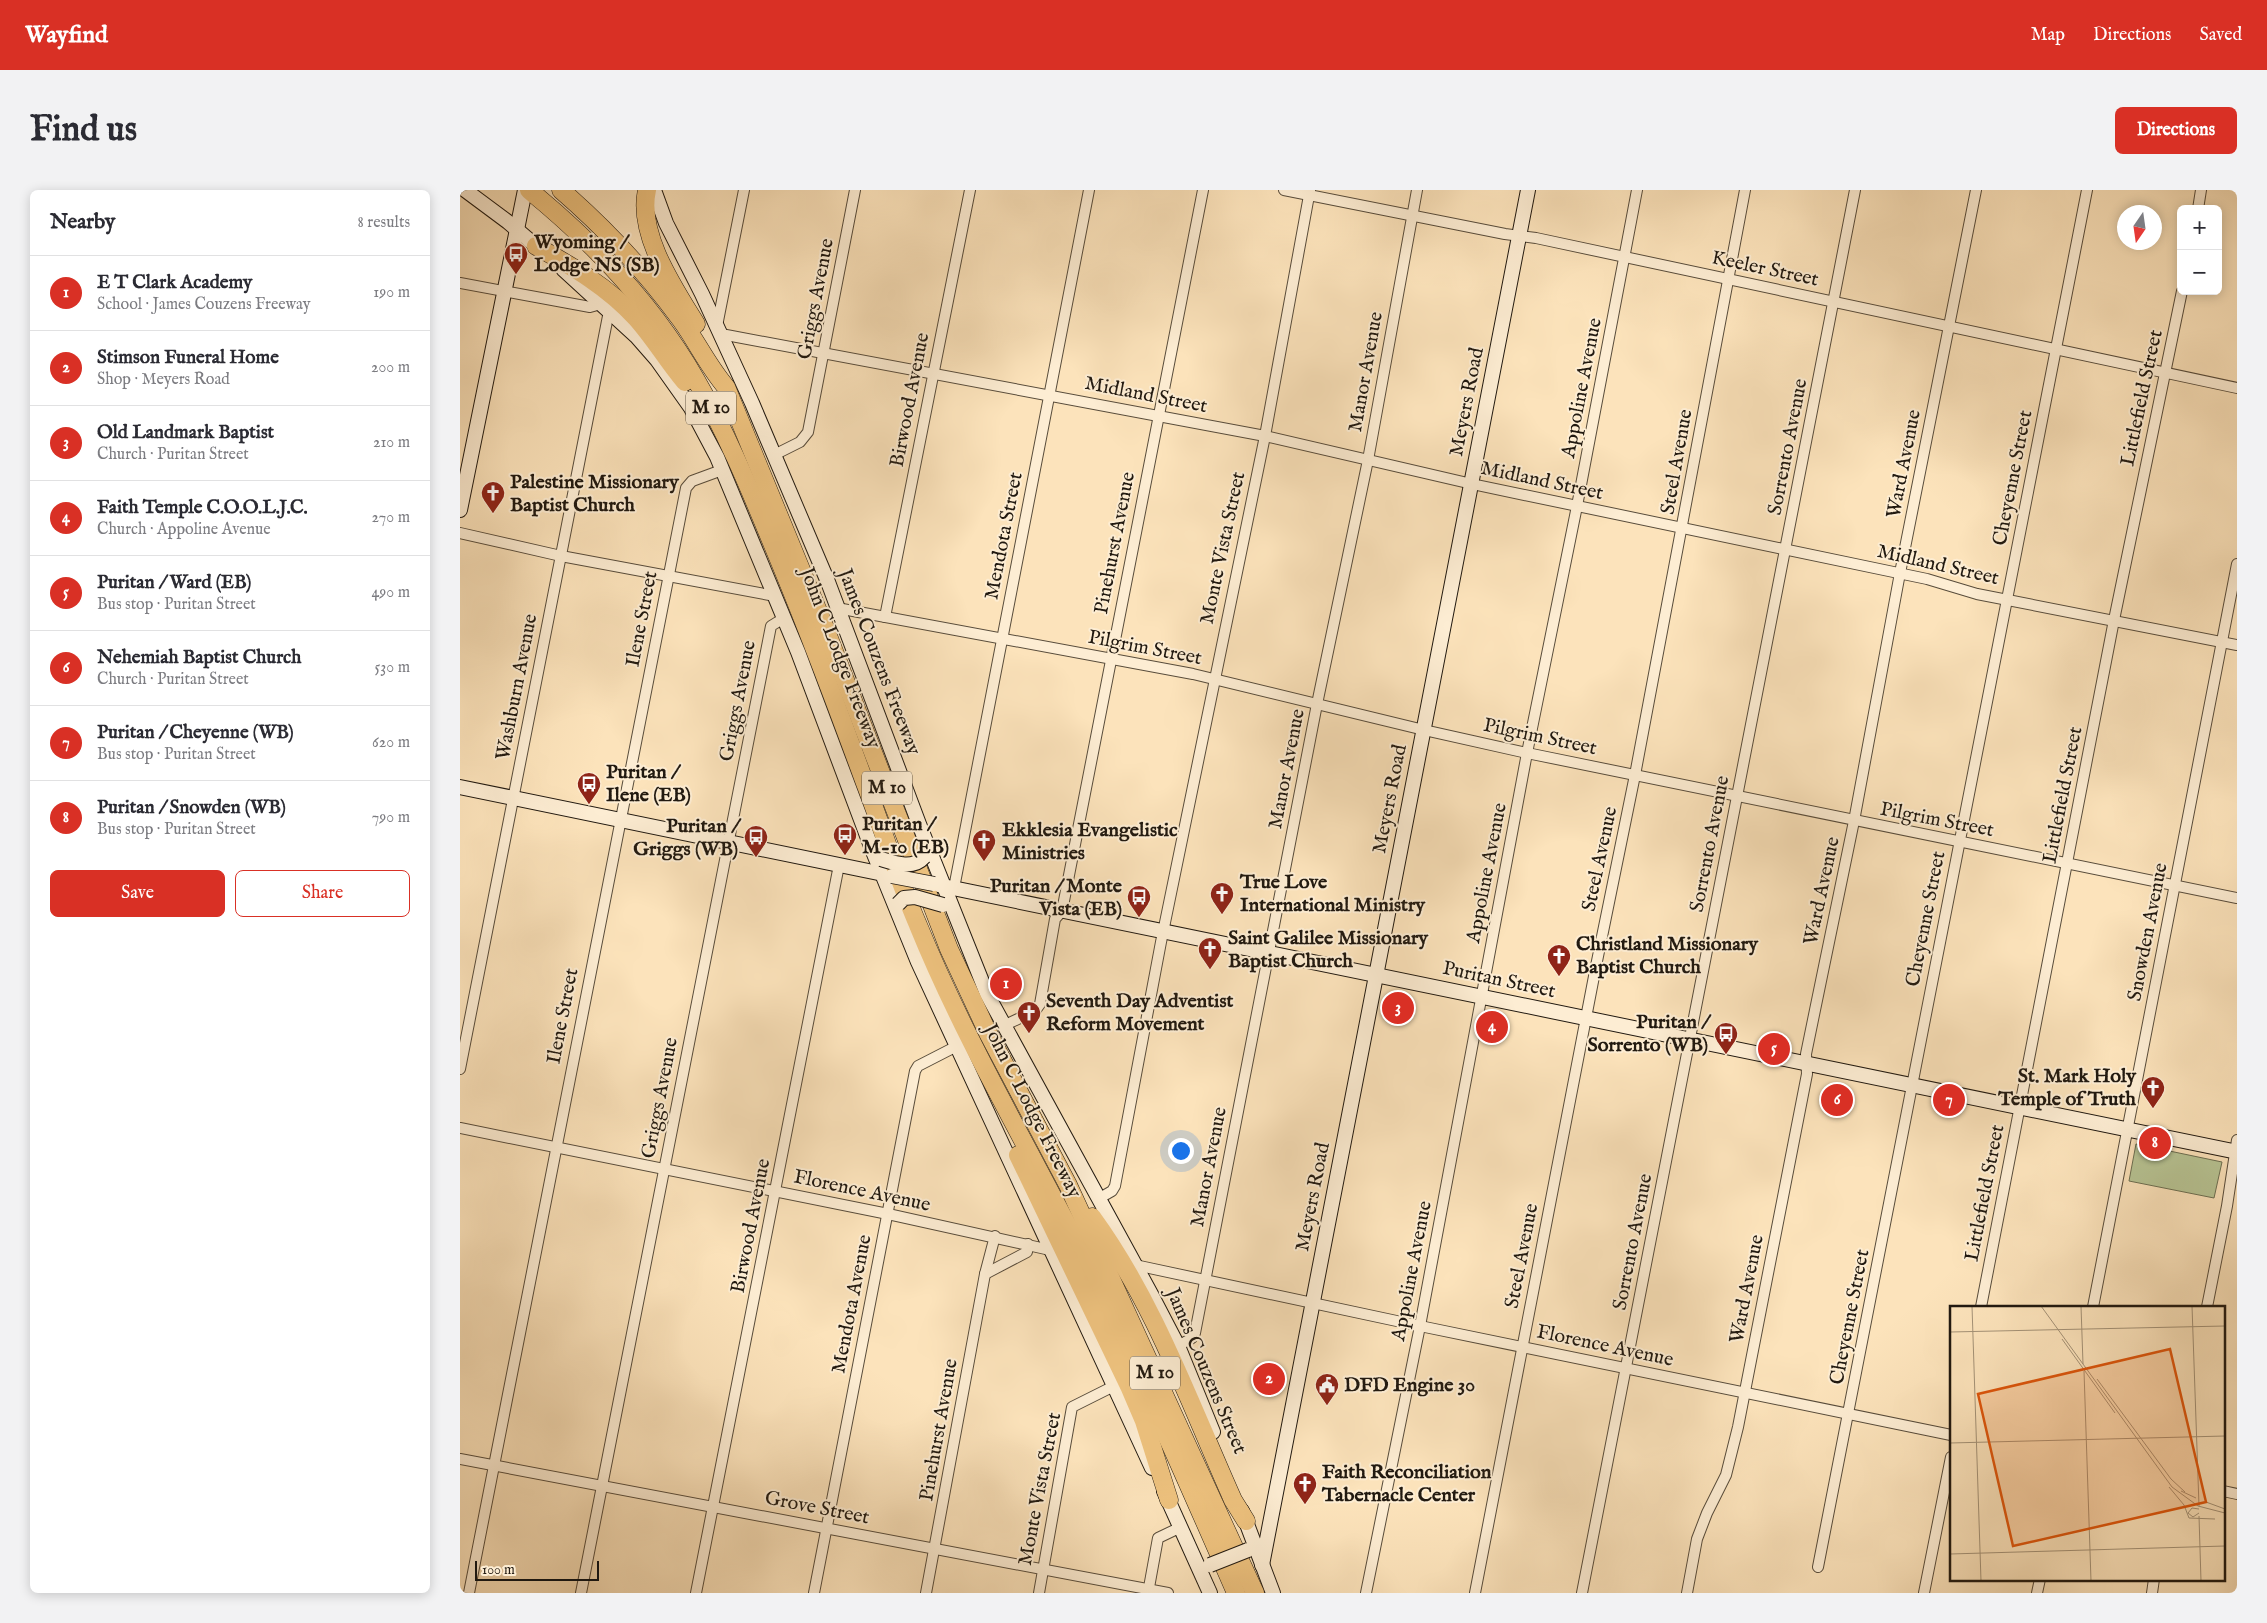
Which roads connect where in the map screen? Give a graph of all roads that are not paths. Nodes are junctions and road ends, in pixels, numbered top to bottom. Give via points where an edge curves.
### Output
1 (465, 190) edge
2 (561, 190) edge
3 (647, 190) edge
4 (654, 190) edge
5 (744, 190) edge
6 (856, 190) edge
7 (970, 190) edge
8 (1089, 190) edge
9 (1203, 190) edge
10 (1284, 190) edge
11 (1417, 190) edge
12 (1528, 190) edge
13 (1637, 190) edge
14 (1745, 190) edge
15 (1855, 190) edge
16 (1976, 190) edge
17 (2087, 190) edge
18 (2201, 190) edge
19 (1309, 192) edge
20 (525, 195) edge
21 (2199, 205) edge
22 (1413, 215) junction
23 (517, 230) junction
24 (1520, 236) junction
25 (536, 246) junction
26 (1624, 257) junction
27 (1728, 279) junction
28 (460, 283) edge
29 (504, 292) junction
30 (2181, 295) edge
31 (1834, 301) junction
32 (605, 307) junction
33 (1950, 325) junction
34 (719, 330) junction
35 (2056, 350) junction
36 (824, 352) junction
37 (934, 373) junction
38 (2166, 373) junction
39 (726, 387) junction
40 (2237, 388) edge
41 (1050, 394) junction
42 (706, 398) junction
43 (1158, 415) junction
44 (1265, 436) junction
45 (774, 455) junction
46 (1368, 460) junction
47 (722, 470) junction
48 (1472, 484) junction
49 (1577, 506) junction
50 (460, 510) edge
51 (1682, 528) junction
52 (460, 533) edge
53 (1786, 550) junction
54 (561, 556) junction
55 (2237, 564) edge
56 (1900, 573) junction
57 (668, 576) junction
58 (775, 596) junction
59 (2007, 599) junction
60 (838, 608) junction
61 (885, 617) junction
62 (784, 618) junction
63 (2114, 620) junction
64 (1002, 638) junction
65 (2221, 642) junction
66 (2237, 645) edge
67 (1110, 659) junction
68 (1214, 679) junction
69 (1317, 704) junction
70 (1424, 730) junction
71 (1527, 753) junction
72 (1635, 775) junction
73 (460, 787) edge
74 (1738, 796) junction
75 (513, 798) junction
76 (619, 820) junction
77 (1854, 821) junction
78 (728, 842) junction
79 (1959, 842) junction
80 (926, 851) junction
81 (876, 854) junction
82 (2067, 864) junction
83 (839, 865) junction
84 (887, 875) junction
85 (2174, 885) junction
86 (944, 886) junction
87 (2237, 898) edge
88 (897, 907) junction
89 (1062, 911) junction
90 (1164, 932) junction
91 (962, 935) junction
92 (1269, 954) junction
93 (1376, 975) junction
94 (1481, 997) junction
95 (1586, 1019) junction
96 (1003, 1026) junction
97 (1688, 1039) junction
98 (958, 1046) junction
99 (1807, 1064) junction
100 (460, 1069) edge
101 (992, 1082) junction
102 (1911, 1085) junction
103 (2019, 1108) junction
104 (460, 1128) edge
105 (2128, 1130) junction
106 (555, 1147) junction
107 (2236, 1148) edge
108 (664, 1169) junction
109 (1068, 1185) junction
110 (776, 1191) junction
111 (1098, 1199) junction
112 (888, 1214) junction
113 (995, 1236) junction
114 (1028, 1244) junction
115 (1050, 1250) junction
116 (1135, 1265) junction
117 (986, 1274) junction
118 (1205, 1281) junction
119 (1313, 1304) junction
120 (1981, 1306) edge
121 (2093, 1306) edge
122 (2207, 1306) edge
123 (1420, 1326) junction
124 (1178, 1346) junction
125 (1522, 1347) junction
126 (1626, 1369) junction
127 (1114, 1386) junction
128 (1744, 1392) junction
129 (1850, 1415) junction
130 (1950, 1435) edge
131 (460, 1459) edge
132 (1950, 1462) edge
133 (494, 1466) junction
134 (602, 1485) junction
135 (2224, 1491) edge
136 (2237, 1494) edge
137 (1169, 1500) junction
138 (714, 1506) junction
139 (1246, 1521) junction
140 (1181, 1527) junction
141 (827, 1528) junction
142 (935, 1548) junction
143 (1251, 1548) junction
144 (1262, 1565) junction
145 (1205, 1567) junction
146 (1818, 1568) dead end
147 (1043, 1569) junction
148 (2040, 1580) edge
149 (2154, 1580) edge
150 (1148, 1591) edge
151 (1262, 1592) edge
152 (469, 1593) edge
153 (581, 1593) edge
154 (696, 1593) edge
155 (814, 1593) edge
156 (926, 1593) edge
157 (1039, 1593) edge
158 (1168, 1593) edge
159 (1210, 1593) edge
160 (1236, 1593) edge
161 (1366, 1593) edge
162 (1474, 1593) edge
163 (1582, 1593) edge
164 (1687, 1593) edge
165 (1924, 1593) edge
166 (2037, 1593) edge
167 (2152, 1593) edge

1 - 23 street
2 - 39 highway, John C Lodge Freeway / M 10 via 602,228 654,286
3 - 39 highway via 646,217 665,274 699,329
4 - 34 street, James Couzens Freeway via 666,223
5 - 34 street
6 - 36 street, Griggs Avenue
7 - 37 street, Birwood Avenue
8 - 41 street, Mendota Street
9 - 43 street, Pinehurst Avenue
10 - 19 street, Keeler Street
11 - 22 street, Manor Avenue
12 - 24 street, Meyers Road
13 - 26 street, Appoline Avenue
14 - 27 street, Steel Avenue
15 - 31 street, Sorrento Avenue
16 - 33 street, Ward Avenue
17 - 35 street, Cheyenne Street
18 - 21 street
19 - 22 street, Keeler Street
19 - 44 street, Monte Vista Street
20 - 23 street
20 - 42 highway, John C Lodge Freeway / M 10 via 578,233 625,282 663,330
22 - 24 street, Keeler Street
22 - 46 street, Manor Avenue
23 - 25 street
23 - 29 street
24 - 26 street, Keeler Street
24 - 48 street, Meyers Road
25 - 32 street
25 - 42 highway via 603,287 636,318 685,382
26 - 27 street, Keeler Street
26 - 49 street, Appoline Avenue
27 - 31 street, Keeler Street
27 - 51 street, Steel Avenue
28 - 29 street
29 - 32 street
29 - 50 street
30 - 38 street, Littlefield Street
31 - 33 street, Keeler Street
31 - 53 street, Sorrento Avenue
32 - 47 street via 636,336 678,389
32 - 54 street, Washburn Avenue
33 - 35 street, Keeler Street
33 - 56 street, Ward Avenue
34 - 36 street, Midland Street
34 - 45 street, James Couzens Freeway
35 - 38 street, Keeler Street
35 - 59 street, Cheyenne Street
36 - 37 street, Midland Street
36 - 45 street, Griggs Avenue via 808,432 800,442
37 - 41 street, Midland Street
37 - 61 street, Birwood Avenue
38 - 40 street, Keeler Street
38 - 63 street, Littlefield Street
39 - 109 highway, John C Lodge Freeway / M 10 via 825,628 949,949 988,1033
41 - 43 street, Midland Street
41 - 64 street, Mendota Street
42 - 101 highway, John C Lodge Freeway / M 10 via 744,476 811,637 918,926
43 - 44 street, Midland Street
43 - 67 street, Pinehurst Avenue
44 - 46 street, Midland Street
44 - 68 street, Monte Vista Street
45 - 60 street, James Couzens Freeway
46 - 48 street, Midland Street
46 - 69 street, Manor Avenue
47 - 57 street, Ilene Street via 692,481 686,488
47 - 58 street
48 - 49 street, Midland Street
48 - 70 street, Meyers Road
49 - 51 street, Midland Street
49 - 71 street, Appoline Avenue
51 - 53 street, Midland Street
51 - 72 street, Steel Avenue
52 - 54 street
53 - 56 street, Midland Street
53 - 74 street, Sorrento Avenue
54 - 57 street
54 - 75 street, Washburn Avenue
55 - 65 street, Snowden Avenue
56 - 59 street, Midland Street
56 - 77 street, Ward Avenue
57 - 58 street
57 - 76 street, Ilene Street
58 - 62 street
59 - 63 street, Midland Street
59 - 79 street, Cheyenne Street
60 - 61 street, Pilgrim Street
60 - 80 street, James Couzens Freeway
61 - 64 street, Pilgrim Street
62 - 78 street, Griggs Avenue via 771,626
62 - 81 street
63 - 65 street, Midland Street
63 - 82 street, Littlefield Street
64 - 67 street, Pilgrim Street
64 - 86 street, Mendota Street
65 - 66 street, Midland Street
65 - 85 street, Snowden Avenue
67 - 68 street, Pilgrim Street
67 - 89 street, Pinehurst Avenue
68 - 69 street, Pilgrim Street
68 - 90 street, Monte Vista Street
69 - 70 street, Pilgrim Street
69 - 92 street, Manor Avenue
70 - 71 street, Pilgrim Street
70 - 93 street, Meyers Road
71 - 72 street, Pilgrim Street
71 - 94 street, Appoline Avenue
72 - 74 street, Pilgrim Street
72 - 95 street, Steel Avenue
73 - 75 street, Puritan Street
74 - 77 street, Pilgrim Street
74 - 97 street, Sorrento Avenue
75 - 76 street, Puritan Street
75 - 100 street, Washburn Avenue
76 - 78 street, Puritan Street
76 - 106 street, Ilene Street
77 - 79 street, Pilgrim Street
77 - 99 street, Ward Avenue via 1806,1054
78 - 83 street, Puritan Street
78 - 108 street, Griggs Avenue
79 - 82 street, Pilgrim Street
79 - 102 street, Cheyenne Street
80 - 81 street, bridge via 912,865 892,862
80 - 86 street, James Couzens Freeway
81 - 84 street
82 - 85 street, Pilgrim Street
82 - 103 street, Littlefield Street
83 - 84 street, Puritan Street
83 - 110 street, Birwood Avenue
84 - 86 street, Puritan Street, bridge
84 - 88 street
85 - 87 street, Pilgrim Street
85 - 105 street, Snowden Avenue
86 - 89 street, Puritan Street
86 - 91 street, James Couzens Freeway
88 - 91 street, bridge via 904,898 915,897 943,905
88 - 98 street
89 - 90 street, Puritan Street
89 - 96 street, Pinehurst Avenue via 1054,919 1039,1008
90 - 92 street, Puritan Street
90 - 111 street, Monte Vista Street via 1115,1186
91 - 96 street, James Couzens Freeway
92 - 93 street, Puritan Street
92 - 118 street, Manor Avenue
93 - 94 street, Puritan Street
93 - 119 street, Meyers Road
94 - 95 street, Puritan Street
94 - 123 street, Appoline Avenue
95 - 97 street, Puritan Street
95 - 125 street, Steel Avenue
96 - 111 street, James Couzens Freeway
97 - 99 street, Puritan Street
97 - 126 street, Sorrento Avenue
98 - 112 street, Mendota Avenue via 916,1068
98 - 115 street
99 - 102 street, Puritan Street
99 - 128 street, Ward Avenue
101 - 137 highway via 1002,1122 1144,1420
101 - 160 highway, John C Lodge Freeway / M 10 via 1140,1372
102 - 103 street, Puritan Street
102 - 129 street, Cheyenne Street
103 - 105 street, Puritan Street
103 - 120 street, Littlefield Street
104 - 106 street, Florence Avenue
105 - 107 street, Puritan Street
105 - 121 street, Snowden Avenue
106 - 108 street, Florence Avenue
106 - 133 street, Ilene Street
107 - 122 street
108 - 110 street, Florence Avenue
108 - 134 street, Griggs Avenue
109 - 139 highway via 1104,1233 1144,1303 1233,1500
109 - 151 highway, John C Lodge Freeway / M 10
110 - 112 street, Florence Avenue
110 - 138 street, Birwood Avenue
111 - 116 street, James Couzens Street
112 - 113 street, Florence Avenue
112 - 141 street, Mendota Avenue
113 - 114 street, Florence Avenue
113 - 117 street, Pinehurst Avenue
114 - 115 street, Florence Avenue
114 - 117 street via 1027,1252
115 - 127 street
116 - 118 street, Florence Avenue
116 - 124 street, James Couzens Street
117 - 142 street, Pinehurst Avenue
118 - 119 street, Florence Avenue
118 - 124 street, Manor Avenue via 1195,1333
119 - 123 street, Florence Avenue
119 - 144 street, Meyers Road
123 - 125 street, Florence Avenue
123 - 161 street, Appoline Avenue
124 - 139 street, James Couzens Street
125 - 126 street, Florence Avenue
125 - 162 street, Steel Avenue
126 - 128 street, Florence Avenue
126 - 163 street, Sorrento Avenue
127 - 137 street
127 - 147 street, Monte Vista Street via 1072,1407
128 - 129 street, Florence Avenue
128 - 164 street, Ward Avenue via 1726,1475 1702,1525
129 - 130 street, Florence Avenue
129 - 146 street, Cheyenne Street
131 - 133 street, Grove Street
132 - 165 street
133 - 134 street, Grove Street
133 - 152 street, Ilene Street
134 - 138 street, Grove Street
134 - 153 street, Griggs Avenue
135 - 136 street
137 - 140 street
138 - 141 street, Grove Street
138 - 154 street, Birwood Avenue
139 - 143 street, James Couzens Street
140 - 145 street
140 - 150 street via 1158,1538
141 - 142 street, Grove Street
141 - 155 street, Mendota Avenue
142 - 147 street, Grove Street
142 - 156 street, Pinehurst Avenue
143 - 144 street, James Couzens Street
143 - 145 street, bridge
144 - 151 street, Meyers Road
145 - 159 street
147 - 150 street, Grove Street
147 - 157 street, Monte Vista Street
148 - 166 street
149 - 167 street
150 - 158 street, Grove Street

